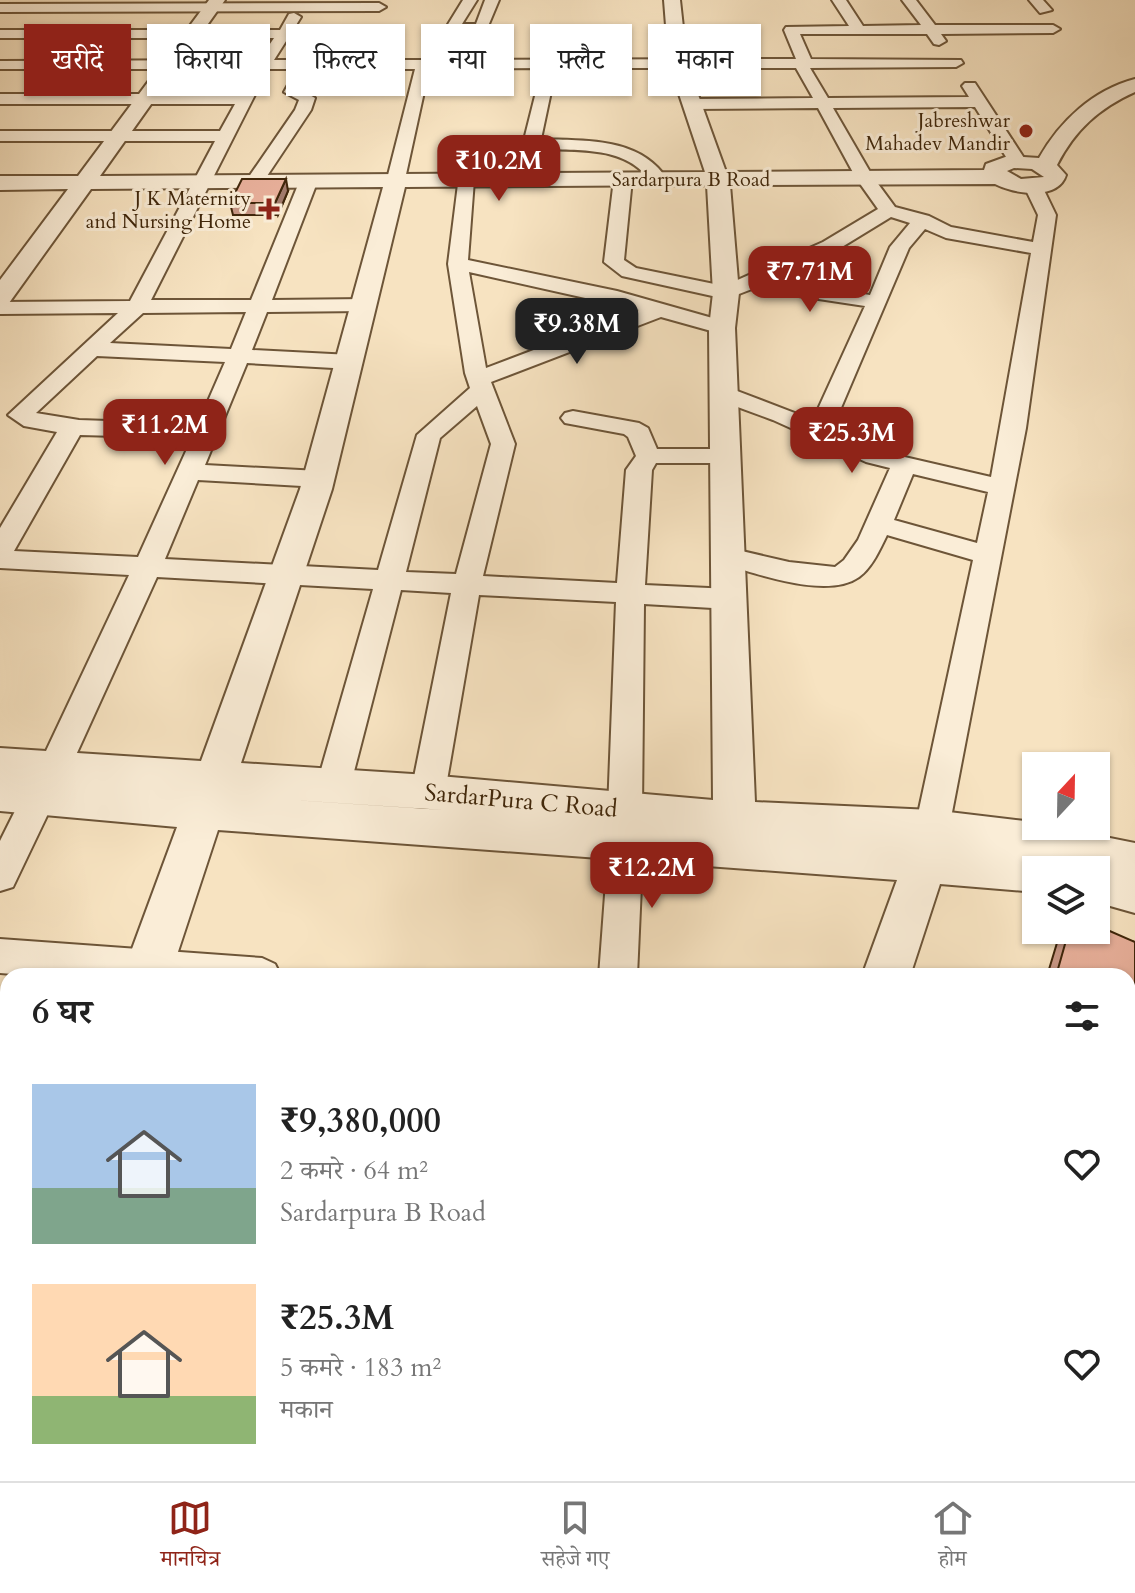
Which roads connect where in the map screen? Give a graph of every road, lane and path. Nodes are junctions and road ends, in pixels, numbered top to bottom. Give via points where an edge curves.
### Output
1 (470, 0) edge
2 (492, 0) edge
3 (672, 0) edge
4 (839, 0) edge
5 (909, 0) edge
6 (56, 4) edge
7 (132, 4) edge
8 (214, 4) edge
9 (301, 4) edge
10 (385, 4) edge
11 (4, 7) edge
12 (35, 24) edge
13 (115, 24) edge
14 (200, 24) edge
15 (350, 24) edge
16 (455, 24) edge
17 (483, 24) edge
18 (674, 24) edge
19 (1053, 29) dead end
20 (859, 30) junction
21 (932, 30) junction
22 (0, 34) edge
23 (24, 34) joint
24 (270, 34) edge
25 (284, 34) junction
26 (270, 55) edge
27 (0, 56) edge
28 (956, 63) junction
29 (761, 64) edge
30 (803, 64) junction
31 (0, 65) edge
32 (24, 65) edge
33 (892, 83) junction
34 (1135, 85) edge
35 (421, 86) edge
36 (51, 96) edge
37 (247, 96) edge
38 (302, 96) edge
39 (543, 96) edge
40 (689, 96) edge
41 (146, 98) junction
42 (0, 99) edge
43 (48, 99) junction
44 (245, 99) junction
45 (980, 102) junction
46 (823, 103) junction
47 (692, 104) junction
48 (7, 136) edge
49 (117, 136) junction
50 (226, 136) junction
51 (532, 144) junction
52 (0, 152) edge
53 (1017, 161) junction
54 (999, 177) junction
55 (1039, 177) junction
56 (865, 178) junction
57 (396, 179) junction
58 (623, 179) junction
59 (658, 179) junction
60 (718, 179) junction
61 (309, 180) junction
62 (465, 180) junction
63 (523, 180) junction
64 (202, 181) junction
65 (255, 181) junction
66 (83, 182) junction
67 (0, 183) edge
68 (888, 211) junction
69 (922, 220) junction
70 (1042, 249) junction
71 (458, 264) junction
72 (738, 288) junction
73 (0, 298) edge
74 (877, 302) junction
75 (366, 305) junction
76 (261, 306) junction
77 (137, 307) junction
78 (0, 308) edge
79 (659, 310) junction
80 (722, 328) junction
81 (90, 349) junction
82 (239, 357) junction
83 (351, 362) junction
84 (480, 384) junction
85 (724, 394) junction
86 (573, 418) dead end
87 (73, 426) junction
88 (208, 431) junction
89 (819, 432) junction
90 (648, 456) junction
91 (726, 456) junction
92 (905, 463) junction
93 (190, 472) junction
94 (319, 479) junction
95 (1002, 488) junction
96 (878, 524) junction
97 (0, 551) edge
98 (989, 555) junction
99 (729, 557) junction
100 (0, 559) edge
101 (149, 568) junction
102 (286, 576) junction
103 (391, 581) junction
104 (467, 585) junction
105 (630, 594) junction
106 (730, 599) junction
107 (0, 764) edge
108 (31, 786) edge
109 (333, 787) junction
110 (428, 792) junction
111 (209, 796) junction
112 (734, 819) junction
113 (626, 825) junction
114 (929, 845) junction
115 (1135, 862) edge
116 (1022, 869) edge
117 (0, 876) edge
118 (1110, 887) edge
119 (1135, 893) edge
120 (0, 956) edge
121 (110, 968) edge
122 (148, 968) edge
123 (618, 968) edge
124 (889, 968) edge

1 - 16 street
2 - 17 street
3 - 18 street
4 - 20 street
5 - 21 street
6 - 7 street
6 - 11 street
6 - 12 street
7 - 8 street
7 - 13 street
8 - 9 street
8 - 14 street
9 - 10 street
9 - 25 street
10 - 15 street
19 - 21 street
20 - 21 street
20 - 30 street via 791,30
21 - 28 street
22 - 23 street
23 - 27 street
24 - 25 street
25 - 26 street
28 - 33 street
28 - 45 street
29 - 30 street
30 - 33 street
30 - 46 street
31 - 32 street
33 - 45 street
33 - 46 street
34 - 55 street via 1101,98 1076,121
35 - 57 street
36 - 43 street
37 - 44 street
38 - 65 street via 307,98 303,110
39 - 51 street
40 - 47 street
41 - 43 street
41 - 44 street
41 - 49 street
42 - 43 street
43 - 48 street
44 - 50 street
45 - 53 street
46 - 47 street
46 - 56 street
47 - 60 street
48 - 49 street
48 - 52 street
49 - 50 street
49 - 66 street
50 - 64 street
51 - 59 street via 634,155 653,166
51 - 63 street
53 - 54 street via 996,166
53 - 55 street
54 - 55 street, Sardarpura B Road via 1014,184
54 - 56 street, Sardarpura B Road
55 - 70 street via 1047,215
56 - 60 street, Sardarpura B Road
56 - 68 street
57 - 61 street, Sardarpura B Road
57 - 62 street, Sardarpura B Road
57 - 75 street
58 - 59 street, Sardarpura B Road
58 - 63 street, Sardarpura B Road
58 - 72 street via 614,262 639,274
59 - 60 street, Sardarpura B Road
60 - 72 street
61 - 65 street, Sardarpura B Road
61 - 76 street
62 - 63 street, Sardarpura B Road
62 - 71 street
64 - 65 street, Sardarpura B Road
64 - 66 street, Sardarpura B Road
64 - 77 street
66 - 67 street, Sardarpura B Road
66 - 73 street
68 - 69 street
68 - 72 street via 830,246
69 - 70 street via 946,232
69 - 74 street via 900,247
70 - 95 street
71 - 79 street
71 - 84 street
72 - 74 street
72 - 80 street
74 - 89 street
75 - 76 street
75 - 83 street
76 - 77 street
76 - 82 street
77 - 78 street
77 - 81 street
79 - 80 street
79 - 84 street
80 - 85 street
81 - 82 street
81 - 87 street via 20,415
82 - 83 street
82 - 88 street
83 - 94 street
84 - 103 street via 429,435
84 - 104 street via 503,444
85 - 89 street
85 - 91 street
86 - 90 street via 631,428 639,433
87 - 88 street
87 - 97 street
88 - 93 street
89 - 92 street via 862,453
90 - 91 street
90 - 105 street via 639,470
91 - 99 street
92 - 95 street
92 - 96 street
93 - 94 street
93 - 101 street
94 - 102 street
95 - 98 street
96 - 98 street
96 - 99 street via 849,572 839,575 806,574
98 - 114 street
99 - 106 street
100 - 101 street
101 - 102 street
101 - 108 street
102 - 103 street
102 - 111 street
103 - 104 street
103 - 109 street
104 - 105 street
104 - 110 street
105 - 106 street
105 - 113 street
106 - 112 street
107 - 108 street, SardarPura C Road
108 - 111 street, SardarPura C Road
108 - 117 street
109 - 110 street, SardarPura C Road
109 - 111 street, SardarPura C Road
110 - 113 street, SardarPura C Road
111 - 113 street, SardarPura C Road
111 - 122 street
112 - 113 street, SardarPura C Road
112 - 114 street, SardarPura C Road
113 - 114 street, SardarPura C Road
113 - 123 street
114 - 115 street, SardarPura C Road via 1025,839
114 - 116 street, SardarPura C Road
114 - 124 street
118 - 119 street
120 - 121 street

